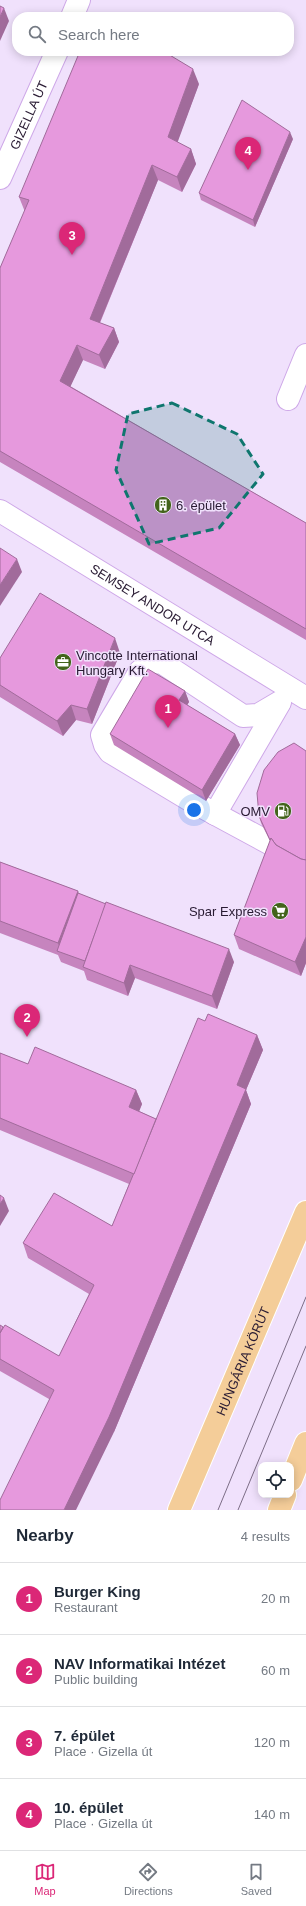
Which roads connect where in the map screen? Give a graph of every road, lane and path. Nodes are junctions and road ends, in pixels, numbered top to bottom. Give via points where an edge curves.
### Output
1 (79, 0) edge
2 (74, 12) edge
3 (55, 56) edge
4 (0, 178) edge
5 (306, 355) edge
6 (288, 399) dead end
7 (0, 511) edge
8 (294, 697) edge
9 (215, 814) junction
10 (306, 857) edge
11 (306, 1212) edge
12 (306, 1443) edge
13 (294, 1473) edge
14 (284, 1498) edge
15 (179, 1510) edge
16 (279, 1510) edge

1 - 2 street
3 - 4 street, GIZELLA ÚT
5 - 6 street
7 - 8 street, SEMSEY ANDOR UTCA
8 - 9 street
8 - 9 street via 258,715 243,716 161,662 150,663 140,671 102,735 105,745 110,752
9 - 10 street via 282,850
11 - 15 main road, HUNGÁRIA KÖRÚT
12 - 13 main road
14 - 16 main road

